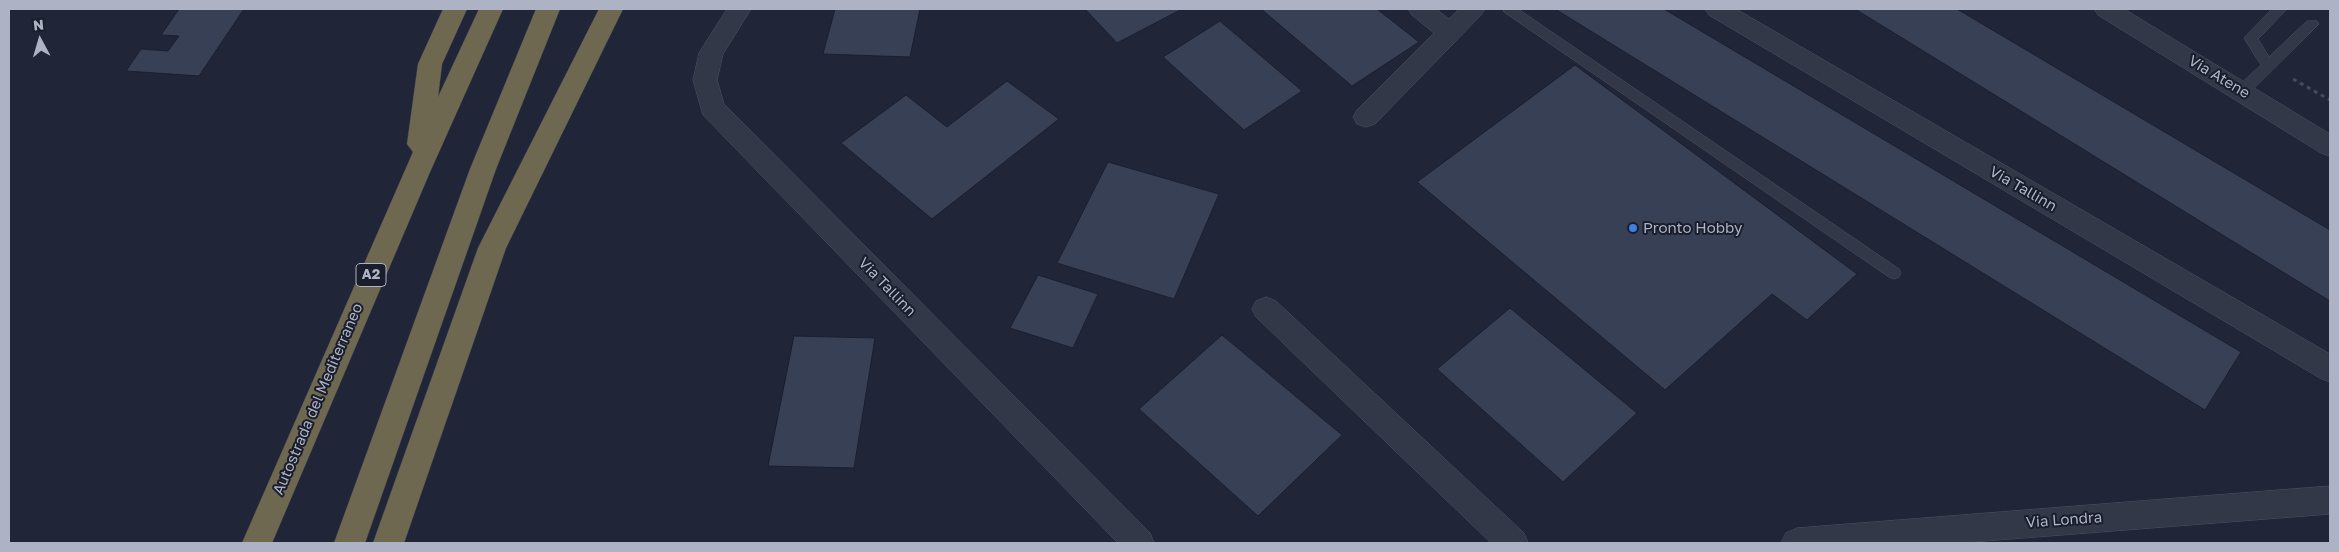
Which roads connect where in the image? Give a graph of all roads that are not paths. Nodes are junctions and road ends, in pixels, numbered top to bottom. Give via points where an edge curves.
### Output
1 (455, 9) edge
2 (491, 9) edge
3 (548, 9) edge
4 (611, 9) edge
5 (739, 9) edge
6 (1420, 9) edge
7 (1473, 9) edge
8 (1509, 9) edge
9 (1717, 9) edge
10 (2106, 9) edge
11 (2280, 9) edge
12 (2312, 24) dead end
13 (1449, 32) junction
14 (2268, 66) junction
15 (2242, 91) junction
16 (1366, 117) dead end
17 (2330, 146) edge
18 (417, 172) junction
19 (1894, 273) dead end
20 (1266, 309) dead end
21 (2330, 369) edge
22 (2330, 500) edge
23 (257, 543) edge
24 (349, 543) edge
25 (388, 543) edge
26 (1139, 543) edge
27 (1513, 543) edge
28 (1798, 543) edge

1 - 18 highway via 430,64
2 - 18 highway, Autostrada del Mediterraneo / A2
3 - 24 highway via 483,169
4 - 25 highway via 492,248
5 - 26 street, Via Tallinn via 711,53 704,80 712,108
6 - 13 street
7 - 13 street
8 - 19 lane
9 - 21 street, Via Tallinn
10 - 15 street, Via Atene
11 - 14 lane via 2251,38
12 - 14 lane
13 - 16 street
14 - 15 lane
15 - 17 street, Via Atene
18 - 23 highway, Autostrada del Mediterraneo / A2
20 - 27 street
22 - 28 street, Via Londra

